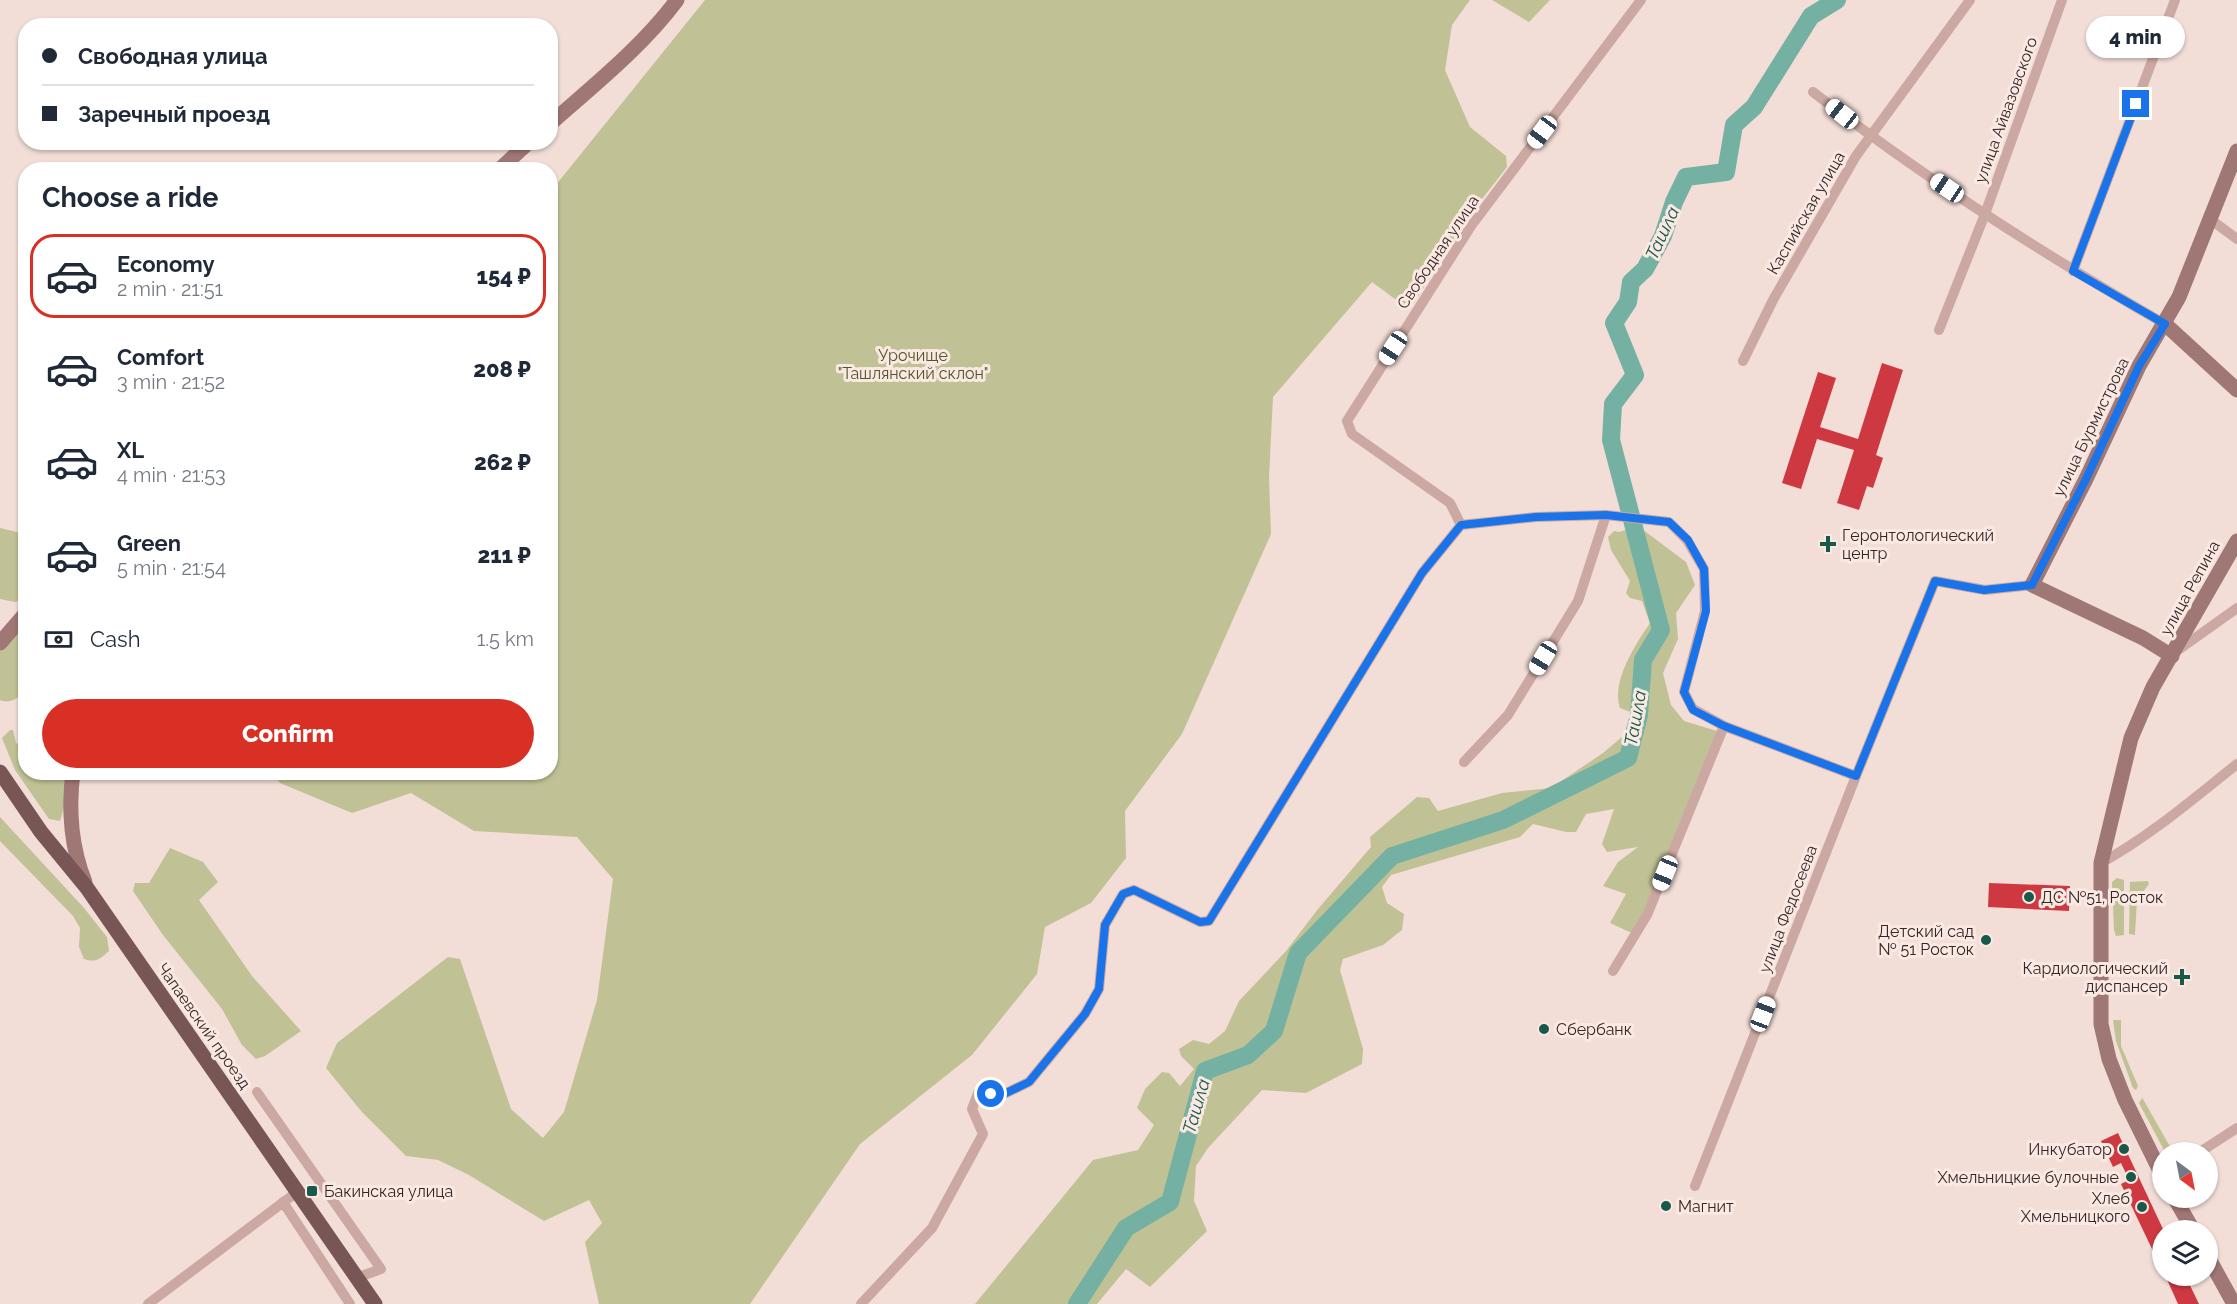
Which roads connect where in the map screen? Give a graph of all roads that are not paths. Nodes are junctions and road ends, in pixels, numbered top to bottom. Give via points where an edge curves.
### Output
1 (677, 0) edge
2 (1641, 0) edge
3 (1970, 0) edge
4 (2062, 0) edge
5 (2175, 0) edge
6 (1813, 92) dead end
7 (558, 117) edge
8 (1871, 137) junction
9 (520, 150) edge
10 (2237, 151) edge
11 (508, 162) edge
12 (1985, 214) junction
13 (2210, 219) junction
14 (2237, 239) edge
15 (2073, 271) junction
16 (2165, 324) junction
17 (1939, 330) dead end
18 (1743, 361) dead end
19 (2237, 390) edge
20 (1606, 515) junction
21 (1461, 525) junction
22 (2237, 541) edge
23 (2032, 585) junction
24 (2237, 608) edge
25 (18, 621) edge
26 (7, 631) edge
27 (0, 643) edge
28 (2173, 654) junction
29 (1724, 726) junction
30 (1464, 762) dead end
31 (2237, 765) edge
32 (0, 772) edge
33 (1856, 776) junction
34 (72, 780) edge
35 (2102, 863) junction
36 (87, 888) junction
37 (1613, 971) dead end
38 (257, 1092) dead end
39 (2237, 1128) edge
40 (2215, 1142) edge
41 (2152, 1154) edge
42 (1695, 1186) dead end
43 (297, 1192) junction
44 (283, 1202) junction
45 (2218, 1275) edge
46 (356, 1278) junction
47 (148, 1304) edge
48 (350, 1304) edge
49 (375, 1304) edge
50 (861, 1304) edge
51 (2234, 1304) edge

1 - 7 street via 640,42
2 - 21 street, Свободная улица via 1471,226 1347,421 1352,434 1450,503
3 - 8 street, Каспийская улица
4 - 12 street, улица Айвазовского
5 - 15 street
6 - 8 street
8 - 12 street
8 - 18 street, Каспийская улица via 1773,300
9 - 11 street
10 - 13 street, улица Бурмистрова
12 - 15 street
12 - 17 street, улица Айвазовского
13 - 14 street
13 - 16 street, улица Бурмистрова
15 - 16 street
16 - 19 street
16 - 23 street, улица Бурмистрова via 2139,366
20 - 21 street
20 - 29 street via 1669,522 1688,540 1704,569 1706,611 1684,692 1693,710
20 - 30 street via 1578,602 1508,715
21 - 50 street via 1422,573 1209,921 1200,922 1134,890 1123,894 1105,925 1099,989 1085,1014 1029,1082 1004,1094 978,1094 972,1109 983,1134 932,1228
22 - 28 street, улица Репина
23 - 28 street
23 - 33 street, улица Федосеева via 1984,590 1935,581
24 - 28 street
25 - 26 street
26 - 27 street
28 - 35 street, улица Репина via 2153,687 2127,747
29 - 33 street
29 - 37 street via 1647,915
31 - 35 street
32 - 36 main road, Чапаевский проезд via 34,823
33 - 42 street, улица Федосеева
34 - 36 street via 73,846
35 - 41 street, улица Репина via 2101,1024 2125,1100
36 - 43 main road, Чапаевский проезд
38 - 46 street via 381,1269
39 - 40 street
43 - 44 street
43 - 46 main road, Чапаевский проезд
44 - 47 street
44 - 48 street
45 - 51 street
46 - 49 main road, Чапаевский проезд

